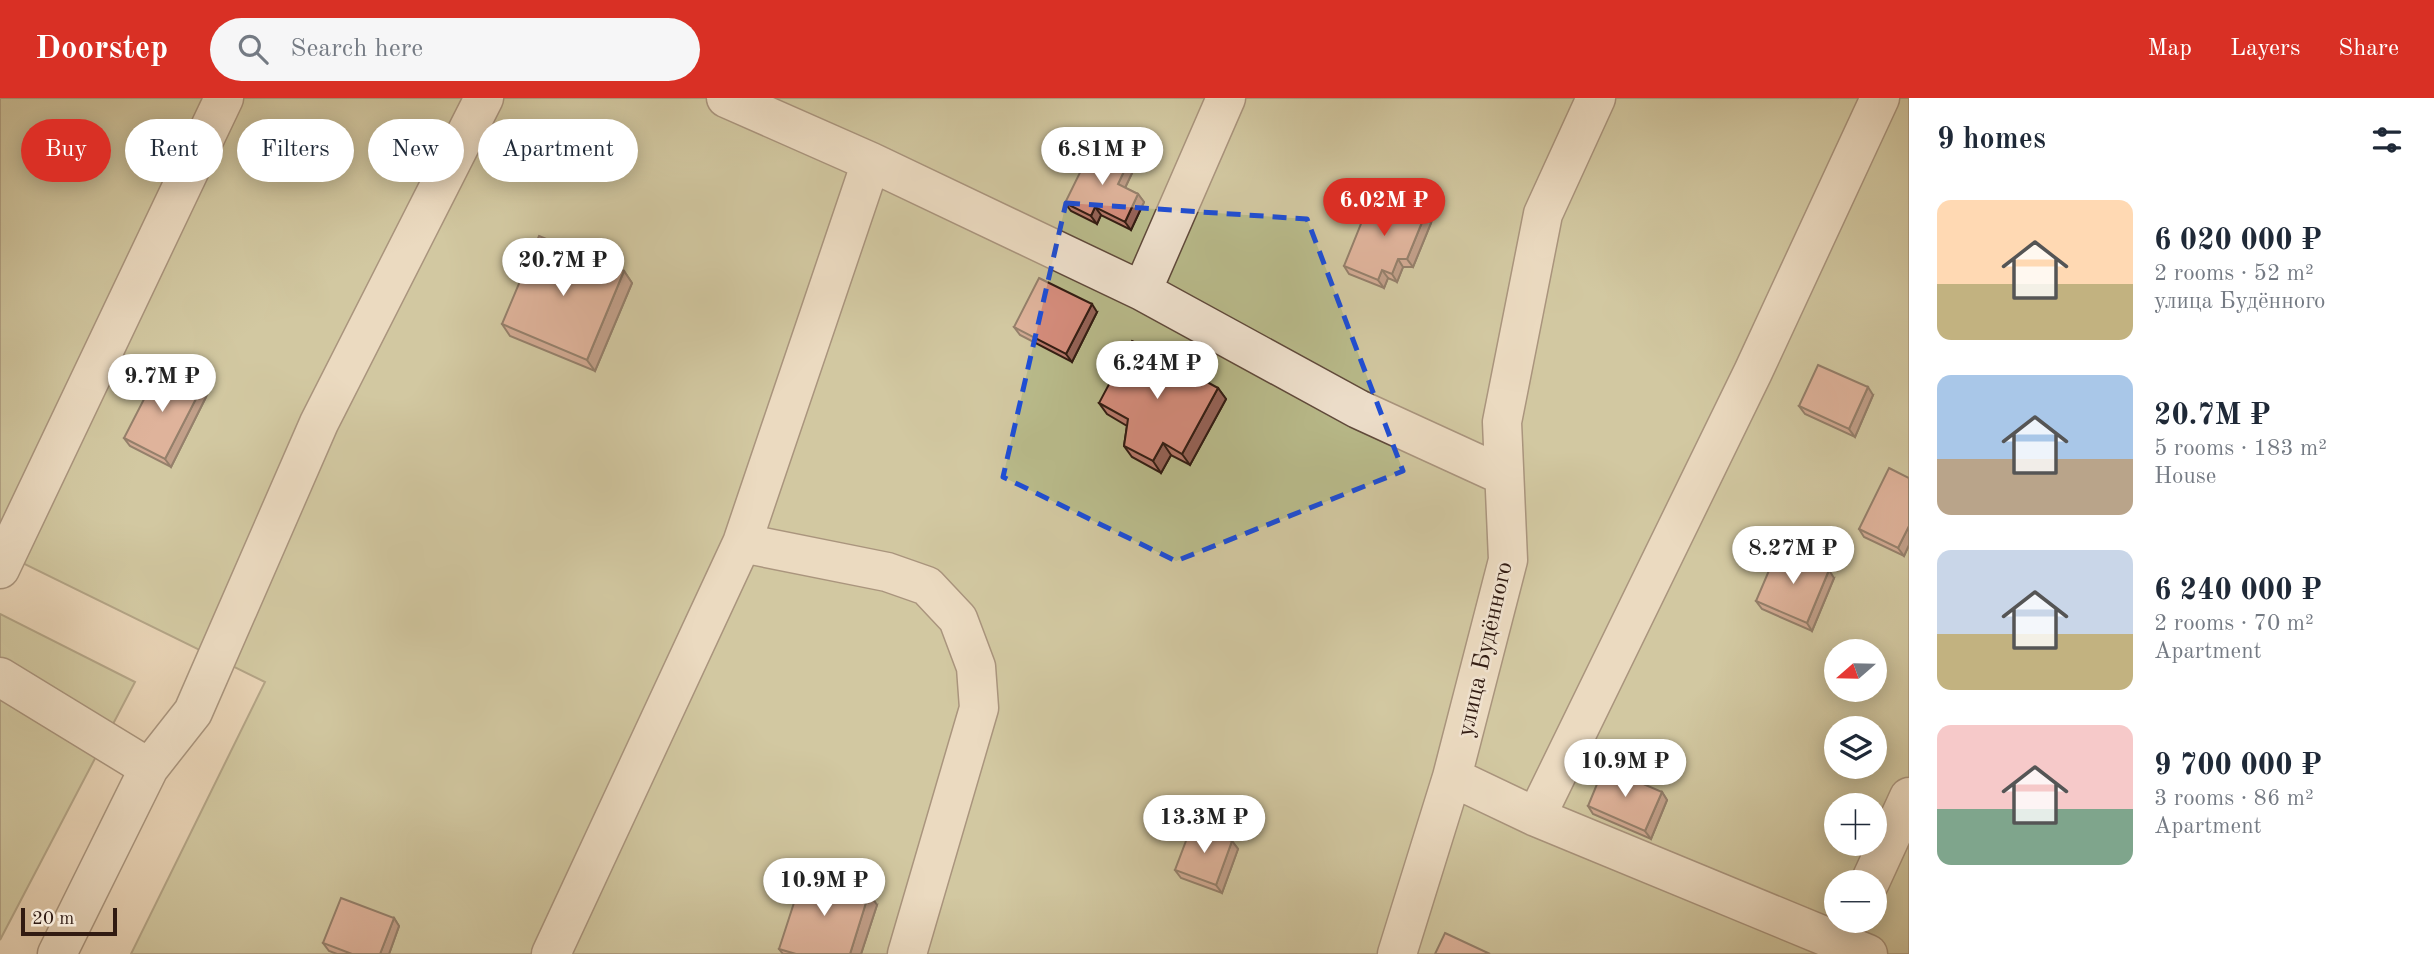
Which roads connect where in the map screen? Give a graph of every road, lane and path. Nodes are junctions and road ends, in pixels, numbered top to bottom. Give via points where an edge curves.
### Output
1 (224, 98) edge
2 (1226, 98) edge
3 (1596, 98) edge
4 (1880, 98) edge
5 (473, 102) edge
6 (746, 102) edge
7 (870, 162) junction
8 (1142, 291) junction
9 (1502, 475) junction
10 (742, 543) junction
11 (0, 569) edge
12 (0, 677) edge
13 (149, 768) junction
14 (1452, 777) junction
15 (1909, 797) edge
16 (1536, 817) junction
17 (1876, 870) edge
18 (1849, 943) edge
19 (57, 954) edge
20 (551, 954) edge
21 (907, 954) edge
22 (1397, 954) edge

1 - 11 street
2 - 8 street
3 - 9 street, улица Будённого via 1543,214 1502,422
4 - 16 street via 1753,372
5 - 13 street via 319,423 193,712
6 - 7 street
7 - 8 street
7 - 10 street
8 - 9 street via 1358,410
9 - 14 street, улица Будённого via 1508,560
10 - 20 street
10 - 21 street via 887,572 928,586 958,619 976,667 979,708
12 - 13 street
13 - 19 street
14 - 16 street
14 - 22 street, улица Будённого
15 - 17 street
16 - 18 street

